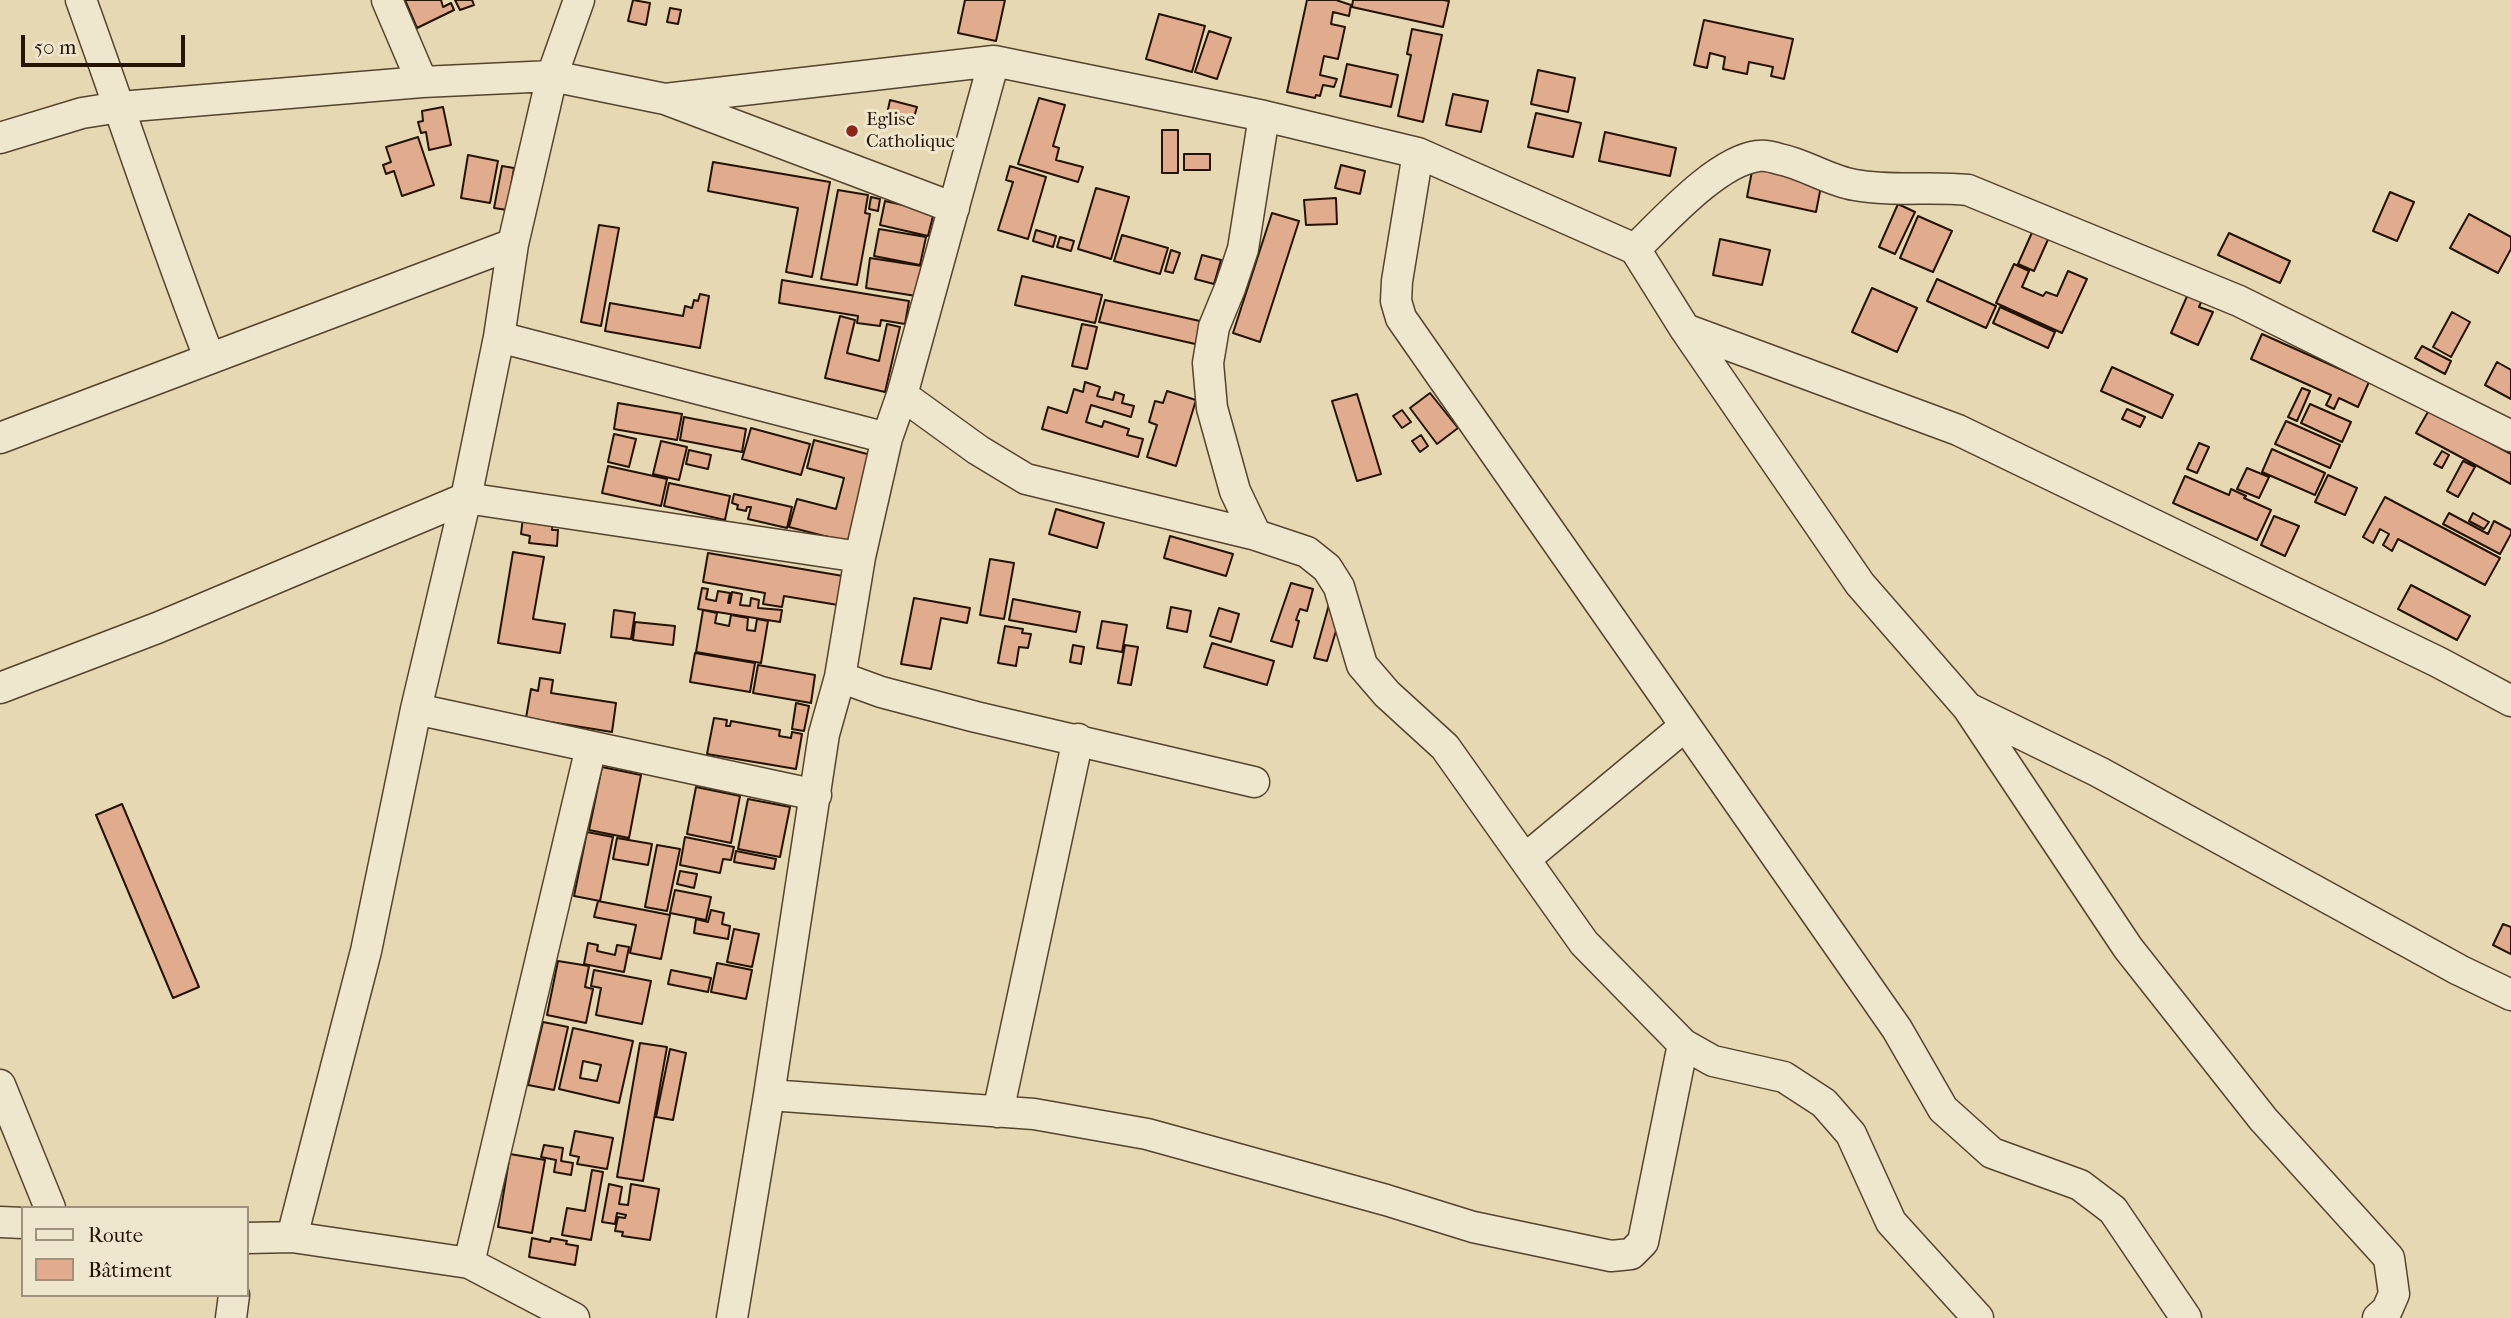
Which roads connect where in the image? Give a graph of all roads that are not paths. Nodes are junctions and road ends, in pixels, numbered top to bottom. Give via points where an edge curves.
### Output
1 (81, 0) edge
2 (387, 0) edge
3 (579, 0) edge
4 (994, 61) junction
5 (552, 76) junction
6 (422, 82) junction
7 (665, 99) junction
8 (120, 107) junction
9 (1264, 116) junction
10 (0, 138) edge
11 (1418, 153) junction
12 (954, 208) junction
13 (513, 244) junction
14 (1634, 249) junction
15 (1685, 329) junction
16 (499, 337) junction
17 (209, 358) junction
18 (902, 395) junction
19 (2511, 436) edge
20 (0, 438) edge
21 (887, 438) junction
22 (466, 498) junction
23 (1256, 535) junction
24 (860, 557) junction
25 (840, 677) junction
26 (0, 688) edge
27 (2511, 701) edge
28 (1968, 708) junction
29 (416, 709) junction
30 (1685, 726) junction
31 (1078, 739) junction
32 (591, 747) junction
33 (1254, 782) dead end
34 (816, 794) junction
35 (1525, 859) junction
36 (2511, 995) edge
37 (1683, 1045) junction
38 (0, 1085) edge
39 (769, 1095) junction
40 (998, 1112) junction
41 (49, 1206) edge
42 (0, 1222) edge
43 (21, 1223) edge
44 (292, 1237) junction
45 (248, 1238) edge
46 (468, 1263) junction
47 (234, 1297) edge
48 (231, 1318) edge
49 (574, 1318) edge
50 (732, 1318) edge
51 (1979, 1318) edge
52 (2186, 1318) edge
53 (2378, 1318) edge

1 - 8 street
2 - 6 street
3 - 5 street
4 - 7 street
4 - 9 street
4 - 12 street
5 - 6 street
5 - 7 street
5 - 13 street
6 - 8 street
7 - 12 street
8 - 10 street via 82,113
8 - 17 street
9 - 11 street
9 - 23 street via 1243,249 1214,327 1208,363 1212,408 1235,491
11 - 14 street
11 - 30 street via 1397,281 1401,318
12 - 18 street
13 - 16 street
13 - 17 street
14 - 15 street
14 - 19 street via 1723,170 1760,156 1852,185 1968,190 2239,301
15 - 27 street via 1958,430
15 - 28 street via 1860,584
16 - 21 street
16 - 22 street
17 - 20 street
18 - 21 street
18 - 23 street via 1026,479
21 - 24 street
22 - 24 street
22 - 26 street via 157,628
22 - 29 street
23 - 35 street via 1307,552 1327,568 1339,587 1363,665 1387,694 1445,747
24 - 25 street
25 - 31 street via 976,717
25 - 34 street via 824,734
28 - 36 street via 2099,772
28 - 53 street via 2128,948 2263,1119 2389,1258 2394,1294
29 - 32 street
29 - 44 street via 366,951
30 - 35 street
30 - 52 street via 1897,1029 1943,1108 1992,1153 2080,1185 2113,1210
31 - 33 street
31 - 40 street
32 - 34 street
32 - 46 street
34 - 39 street
35 - 37 street via 1584,943
37 - 40 street via 1643,1242 1630,1254 1611,1256 1473,1227 1147,1134
37 - 51 street via 1713,1061 1784,1077 1824,1103 1851,1134 1891,1222
38 - 41 street
39 - 40 street
39 - 50 street
42 - 43 street
44 - 45 street
44 - 46 street
46 - 49 street
47 - 48 street

